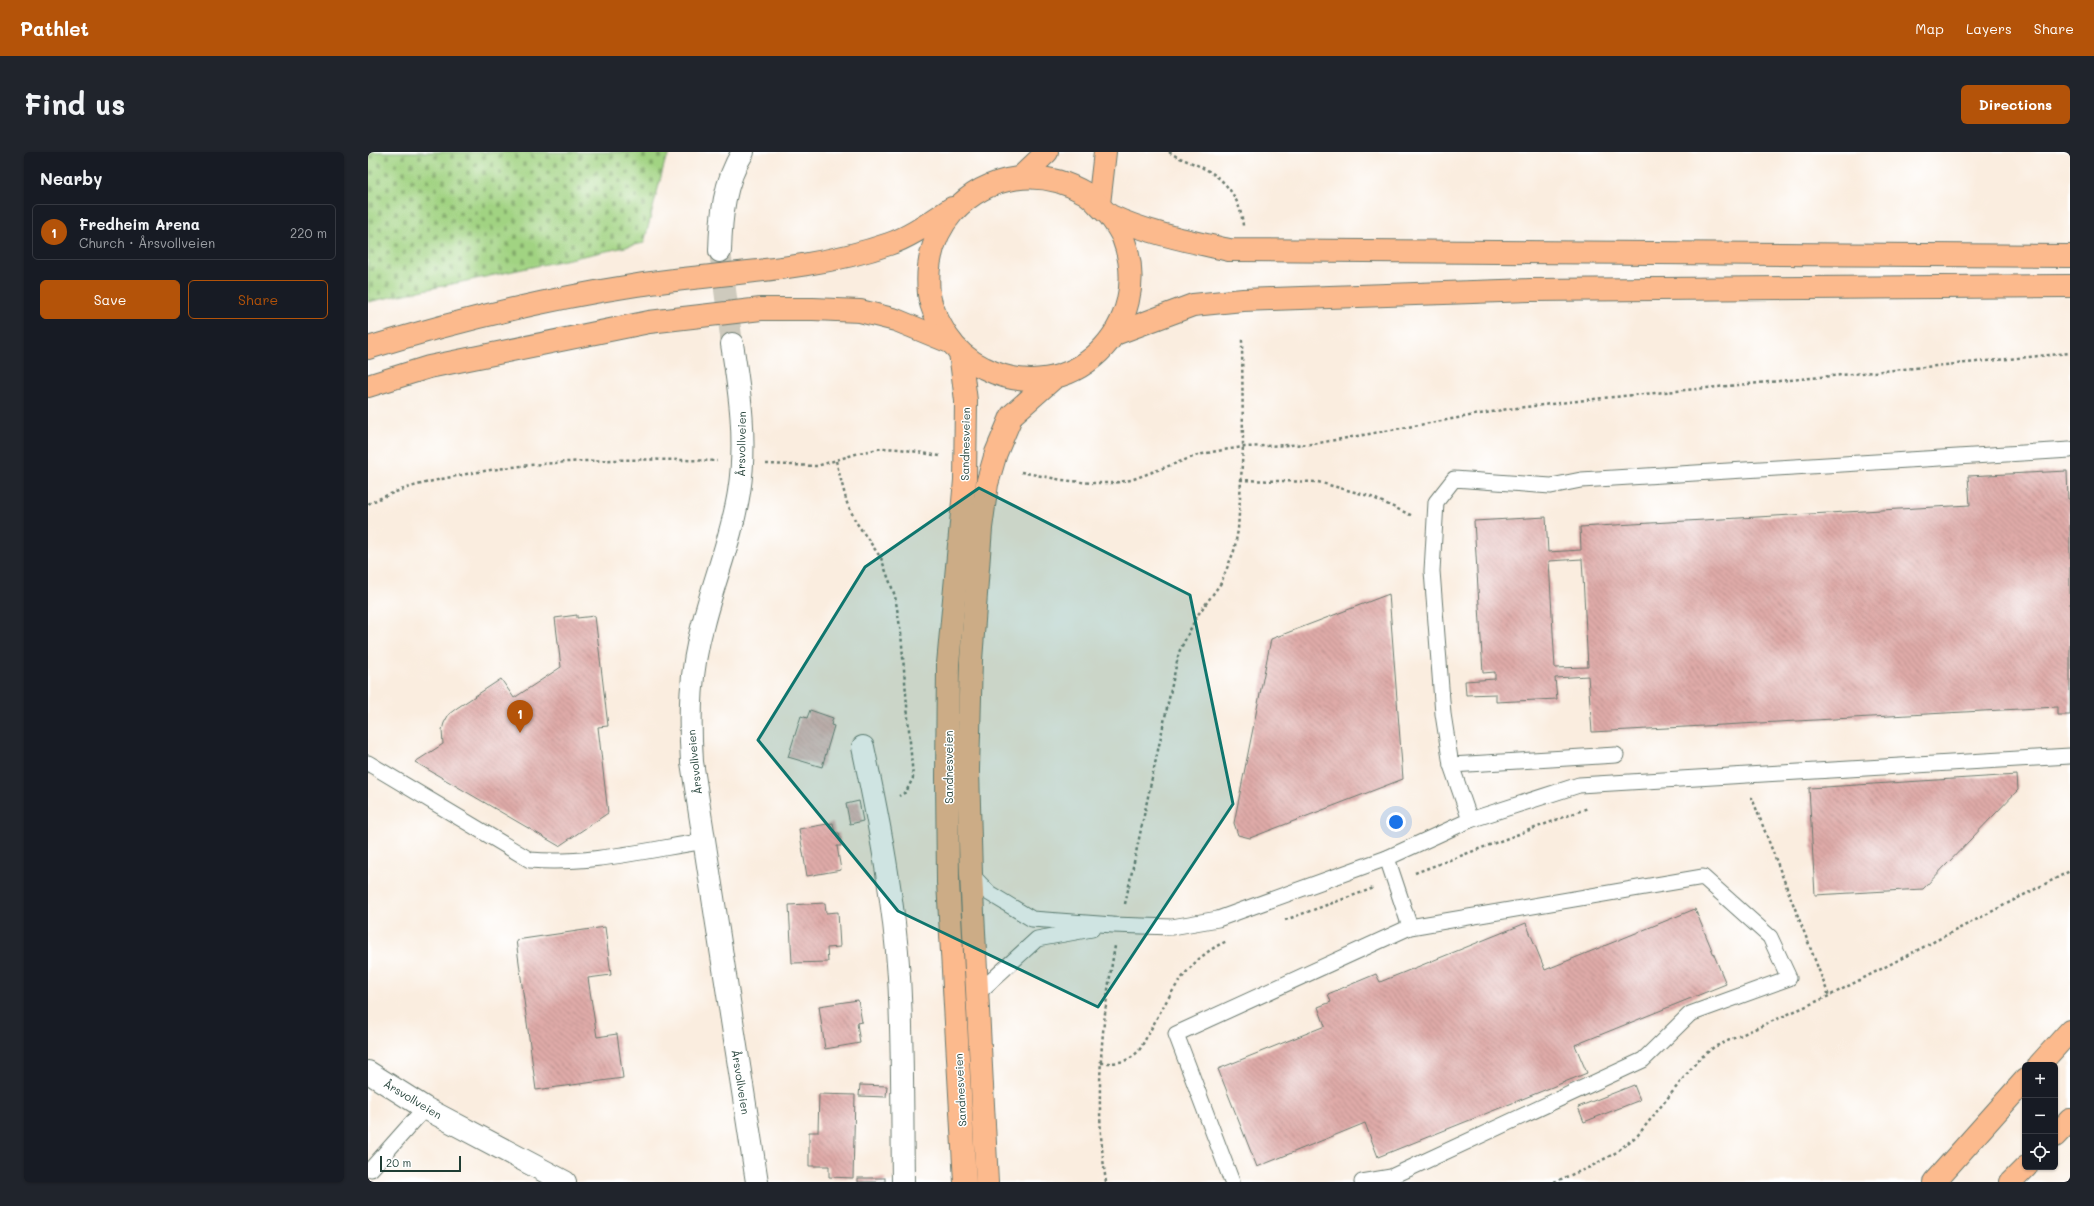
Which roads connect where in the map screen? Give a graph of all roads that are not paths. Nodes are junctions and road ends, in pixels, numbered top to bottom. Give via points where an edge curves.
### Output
1 (743, 152) edge
2 (1047, 152) edge
3 (1105, 152) edge
4 (1021, 177) junction
5 (964, 201) junction
6 (1104, 209) junction
7 (720, 251) tunnel mouth
8 (2070, 256) edge
9 (2070, 286) edge
10 (1115, 334) junction
11 (732, 344) tunnel mouth
12 (368, 348) edge
13 (956, 348) junction
14 (1055, 377) junction
15 (368, 386) edge
16 (2070, 450) edge
17 (863, 747) dead end
18 (1616, 755) dead end
19 (2070, 756) edge
20 (368, 763) edge
21 (1451, 765) junction
22 (1470, 820) junction
23 (705, 840) junction
24 (1386, 858) junction
25 (970, 874) junction
26 (1113, 925) junction
27 (1410, 927) junction
28 (977, 994) junction
29 (2070, 1031) edge
30 (2042, 1062) edge
31 (368, 1072) edge
32 (2022, 1083) edge
33 (425, 1108) junction
34 (2070, 1120) edge
35 (2057, 1134) edge
36 (371, 1169) dead end
37 (2023, 1170) edge
38 (565, 1182) edge
39 (757, 1182) edge
40 (903, 1182) edge
41 (965, 1182) edge
42 (987, 1182) edge
43 (1232, 1182) edge
44 (1362, 1182) edge
45 (1934, 1182) edge
46 (2012, 1182) edge

1 - 7 street via 728,183 722,209
2 - 4 main road
3 - 6 main road
4 - 5 main road via 985,187
4 - 6 main road via 1061,182 1086,193
5 - 12 main road via 890,244 850,256 637,285 506,311
5 - 13 main road via 946,221 937,238 928,270 929,296 937,321
6 - 8 main road via 1168,236 1229,250
6 - 10 main road via 1123,237 1130,261 1131,280 1126,311
9 - 10 main road via 1530,290 1251,300 1194,305
10 - 14 main road via 1089,361 1073,371
11 - 23 street, Årsvollveien via 740,394 743,462 728,540 702,624 690,695 692,762
13 - 14 main road via 976,365 994,374 1034,380
13 - 15 main road via 896,320 860,312 761,309 642,324 429,367
13 - 41 main road, Sandnesveien via 966,401 965,480 948,664 948,882
14 - 25 main road, Sandnesveien via 1012,415 996,453 987,484 971,660 968,770
16 - 21 lane via 1581,480 1551,486 1454,479 1436,502 1432,571 1443,714
17 - 40 street via 879,819 898,961
18 - 21 lane
19 - 22 lane via 1579,785
20 - 23 lane via 530,860 586,860
21 - 22 lane
22 - 24 lane
23 - 39 street, Årsvollveien
24 - 26 lane via 1203,923 1172,927
24 - 27 lane
25 - 26 lane via 989,893 1032,919
25 - 28 main road, Sandnesveien
26 - 28 lane via 1037,939
27 - 43 lane via 1176,1034
27 - 44 lane via 1703,877 1770,937 1789,978 1690,1014 1643,1060 1391,1177
28 - 42 main road, Sandnesveien
29 - 30 main road
31 - 33 street, Årsvollveien
32 - 45 main road
33 - 36 lane
33 - 38 street, Årsvollveien
34 - 35 main road
37 - 46 main road

